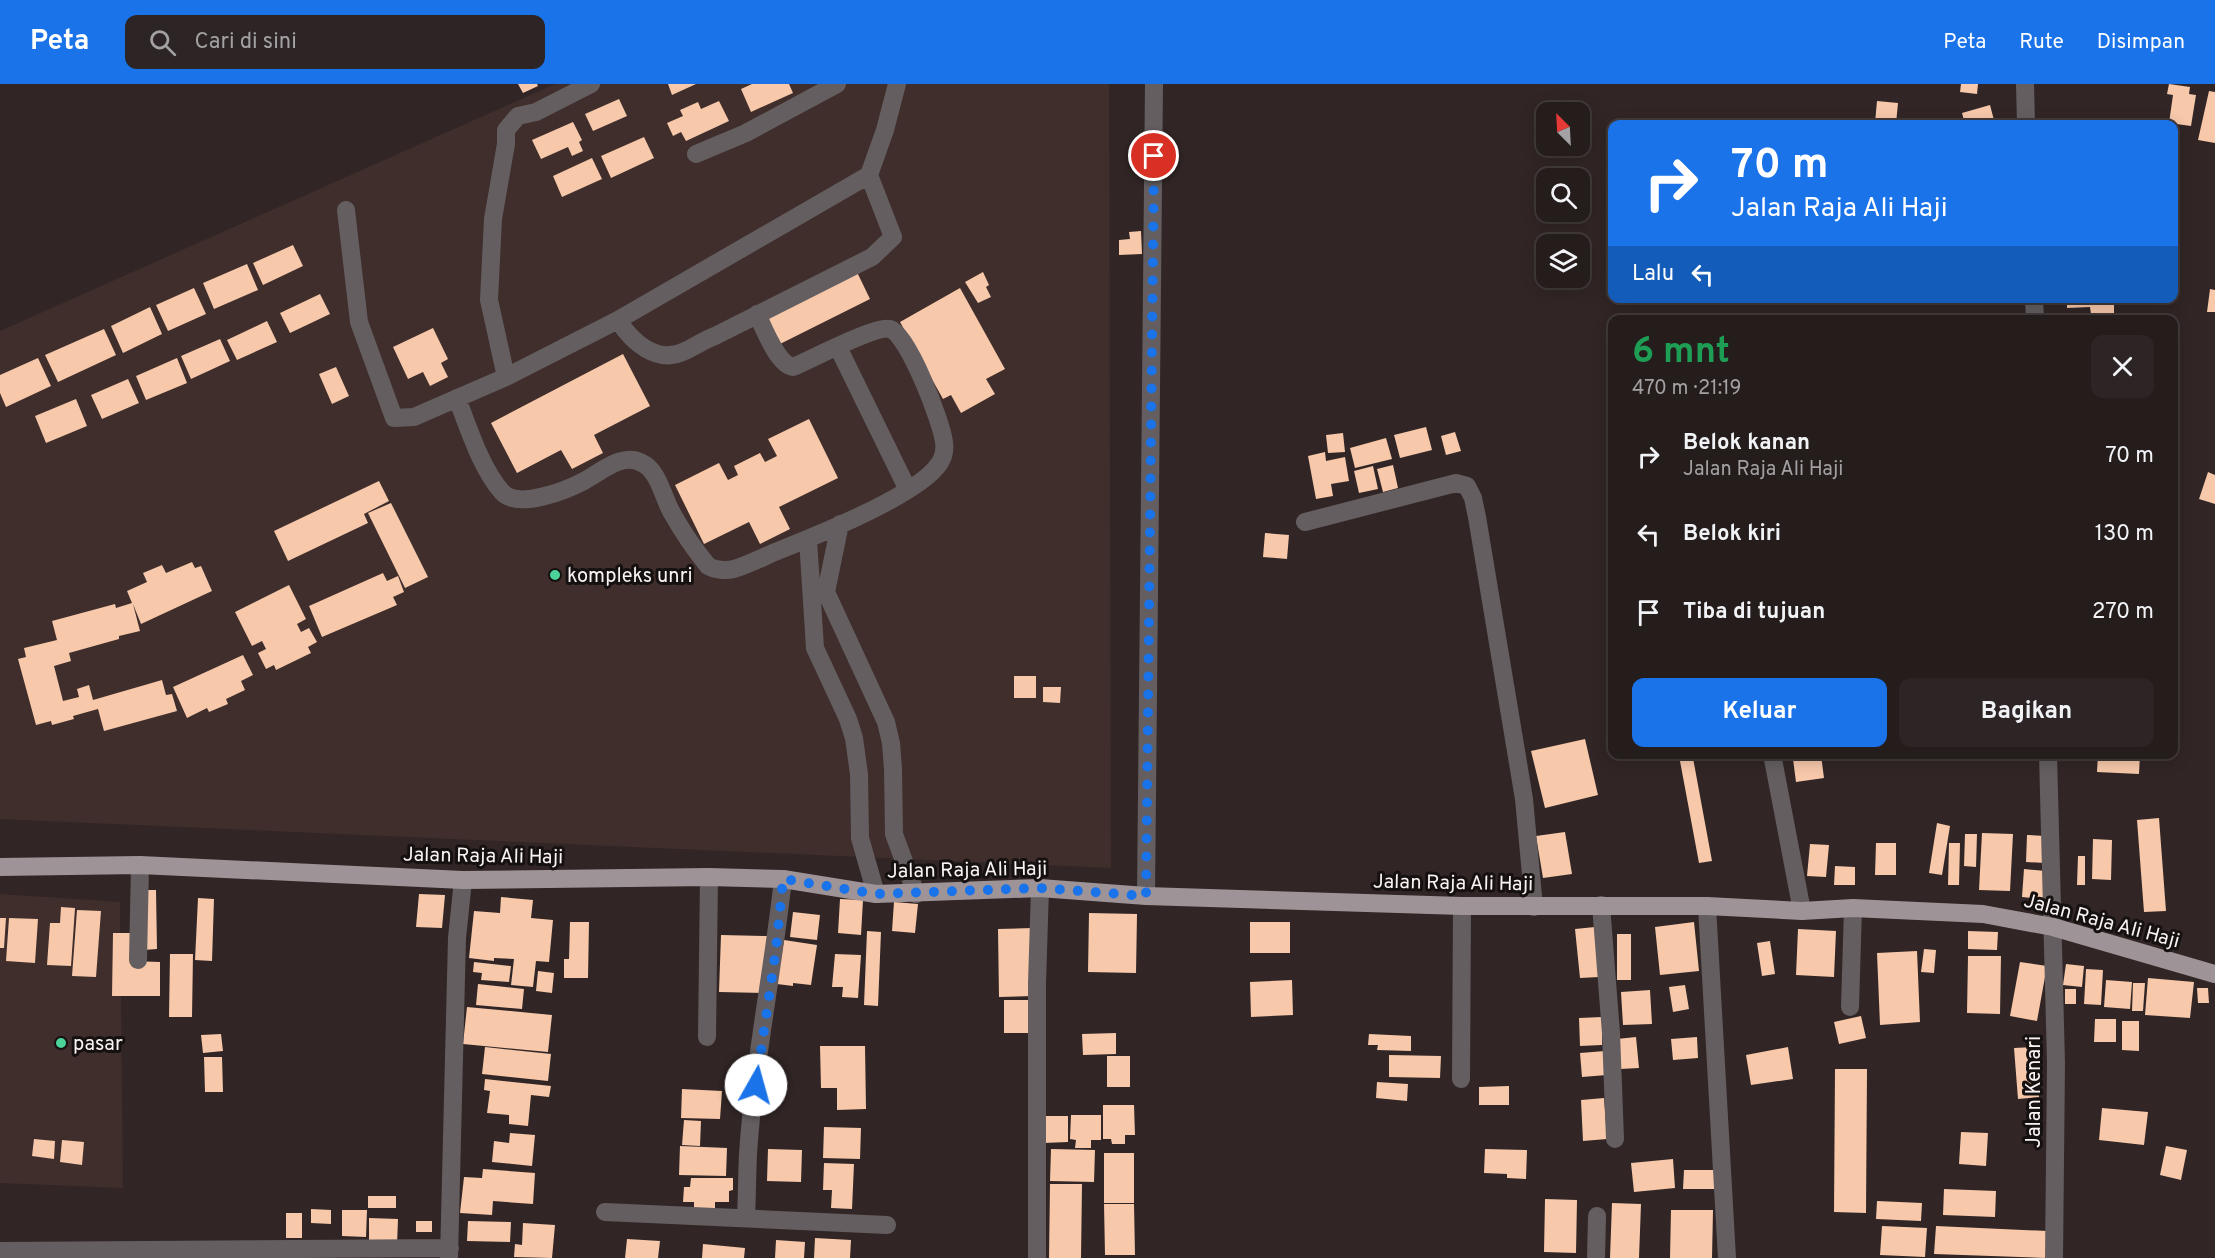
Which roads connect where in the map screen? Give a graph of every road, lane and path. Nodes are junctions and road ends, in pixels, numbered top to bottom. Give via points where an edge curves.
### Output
1 (591, 84) edge
2 (837, 84) edge
3 (897, 84) edge
4 (1154, 84) edge
5 (2025, 84) edge
6 (2026, 120) edge
7 (696, 154) dead end
8 (869, 174) junction
9 (346, 210) dead end
10 (757, 314) junction
11 (618, 320) junction
12 (838, 347) junction
13 (506, 377) junction
14 (457, 398) junction
15 (908, 490) junction
16 (1305, 522) dead end
17 (840, 524) junction
18 (808, 539) junction
19 (846, 635) junction
20 (815, 648) junction
21 (1773, 759) edge
22 (2048, 759) edge
23 (140, 865) junction
24 (0, 867) edge
25 (709, 877) junction
26 (783, 879) junction
27 (463, 880) junction
28 (1040, 888) junction
29 (876, 894) junction
30 (916, 894) junction
31 (1146, 896) junction
32 (1601, 905) junction
33 (1462, 906) junction
34 (1707, 906) junction
35 (1534, 907) junction
36 (1853, 908) junction
37 (1802, 911) junction
38 (2053, 927) junction
39 (138, 960) dead end
40 (2215, 974) edge
41 (1850, 1007) dead end
42 (707, 1037) dead end
43 (1461, 1079) dead end
44 (1615, 1139) dead end
45 (605, 1212) dead end
46 (1598, 1215) dead end
47 (746, 1218) junction
48 (887, 1225) dead end
49 (0, 1251) edge
50 (449, 1253) edge
51 (1037, 1258) edge
52 (1596, 1258) edge
53 (1727, 1258) edge
54 (2054, 1258) edge

1 - 13 street via 536,112 518,116 506,130 494,219 489,300
2 - 7 street via 746,133
3 - 8 street
4 - 31 street
5 - 6 street
8 - 10 street via 893,237 872,257
8 - 11 street
9 - 14 street via 359,322 394,418 414,417
10 - 11 street via 685,352 666,357 630,338
10 - 12 street via 778,356 789,366
11 - 13 street
12 - 15 street
12 - 15 street via 872,331 890,329 902,339 917,366 939,419 944,452 940,463
13 - 14 street
14 - 18 street via 470,434 504,495 524,501 544,496 582,482 617,462 636,459 652,471 672,513 713,569 732,570
15 - 17 street
16 - 35 street via 1456,483 1467,486 1477,517 1524,798
17 - 18 street
17 - 19 street via 826,592
18 - 20 street
19 - 20 street
19 - 30 street via 886,722 893,769 894,834
20 - 29 street via 854,738 860,838
21 - 37 street
22 - 38 street, Jalan Kenari
23 - 24 main road, Jalan Raja Ali Haji
23 - 27 main road, Jalan Raja Ali Haji
23 - 39 street
25 - 26 main road, Jalan Raja Ali Haji
25 - 27 main road, Jalan Raja Ali Haji
25 - 42 street
26 - 29 main road, Jalan Raja Ali Haji
26 - 47 street via 748,1154
27 - 50 street via 457,938
28 - 30 main road, Jalan Raja Ali Haji
28 - 31 main road, Jalan Raja Ali Haji
28 - 51 street
29 - 30 main road, Jalan Raja Ali Haji
31 - 33 main road, Jalan Raja Ali Haji
32 - 34 main road, Jalan Raja Ali Haji
32 - 35 main road, Jalan Raja Ali Haji
32 - 44 street
33 - 35 main road, Jalan Raja Ali Haji
33 - 43 street
34 - 37 main road, Jalan Raja Ali Haji
34 - 53 street
36 - 37 main road, Jalan Raja Ali Haji
36 - 38 main road, Jalan Raja Ali Haji via 1983,914
36 - 41 street
38 - 40 main road, Jalan Raja Ali Haji
38 - 54 street, Jalan Kenari
45 - 47 street
46 - 52 street
47 - 48 street
49 - 50 street

